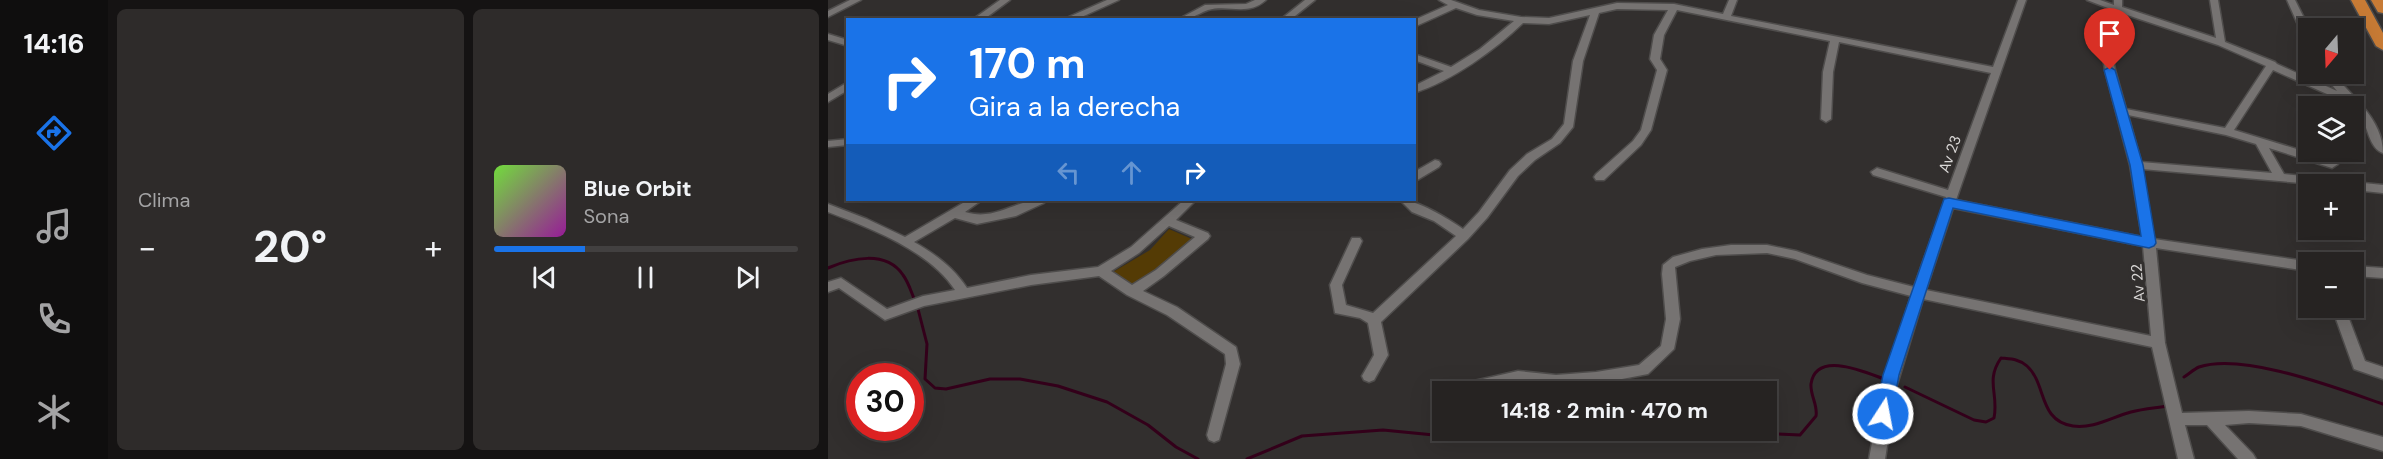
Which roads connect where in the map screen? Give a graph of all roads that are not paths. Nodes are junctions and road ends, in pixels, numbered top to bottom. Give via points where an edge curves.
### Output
1 (857, 0) edge
2 (1006, 0) edge
3 (1115, 0) edge
4 (1262, 0) edge
5 (1311, 0) edge
6 (1443, 0) edge
7 (1733, 0) edge
8 (2022, 0) edge
9 (2091, 0) edge
10 (2214, 0) edge
11 (2291, 0) edge
12 (2358, 0) edge
13 (2378, 0) edge
14 (1618, 3) edge
15 (2118, 4) edge
16 (1455, 5) junction
17 (1674, 8) junction
18 (2383, 9) edge
19 (1595, 12) junction
20 (828, 14) edge
21 (979, 18) edge
22 (1071, 18) edge
23 (1185, 18) edge
24 (1287, 18) edge
25 (1726, 18) junction
26 (2300, 18) edge
27 (1521, 20) junction
28 (1416, 23) edge
29 (828, 37) edge
30 (1835, 39) junction
31 (846, 42) edge
32 (2221, 43) junction
33 (2383, 46) edge
34 (1416, 58) edge
35 (2272, 64) junction
36 (1453, 71) junction
37 (1997, 71) junction
38 (2336, 84) edge
39 (846, 86) edge
40 (1416, 89) edge
41 (2339, 96) edge
42 (2346, 96) edge
43 (828, 99) edge
44 (2121, 111) junction
45 (2364, 114) edge
46 (1826, 119) dead end
47 (2228, 132) junction
48 (846, 142) edge
49 (828, 144) edge
50 (2261, 144) junction
51 (2383, 150) edge
52 (1435, 164) dead end
53 (2332, 164) dead end
54 (2136, 165) junction
55 (1877, 172) dead end
56 (1416, 177) edge
57 (1600, 177) dead end
58 (2280, 177) junction
59 (2298, 179) edge
60 (2364, 187) edge
61 (2383, 189) edge
62 (1950, 199) junction
63 (974, 201) edge
64 (1038, 201) edge
65 (1190, 201) edge
66 (1406, 201) edge
67 (828, 208) edge
68 (954, 213) junction
69 (1167, 221) junction
70 (1464, 236) junction
71 (1356, 241) dead end
72 (905, 242) junction
73 (2149, 243) junction
74 (2298, 265) edge
75 (1101, 271) junction
76 (2364, 272) edge
77 (2383, 273) edge
78 (828, 287) edge
79 (1132, 292) junction
80 (1919, 292) junction
81 (964, 293) junction
82 (2343, 318) edge
83 (1374, 320) junction
84 (2158, 343) junction
85 (2383, 373) edge
86 (1370, 376) dead end
87 (1501, 381) edge
88 (1556, 381) edge
89 (1556, 381) edge
90 (2176, 419) junction
91 (2210, 419) junction
92 (1214, 435) dead end
93 (2383, 444) edge
94 (1877, 459) edge
95 (2186, 459) edge
96 (2248, 459) edge

1 - 20 street
2 - 21 street
3 - 22 street
4 - 23 street via 1248,8 1208,7
5 - 24 street
6 - 16 street
7 - 25 street
8 - 37 street, Av 23
9 - 15 street
10 - 32 street
11 - 26 street
12 - 33 highway
13 - 18 highway
14 - 17 street
14 - 19 street
15 - 32 street
15 - 44 street, Av 22 via 2105,39
16 - 27 street
16 - 28 street
17 - 25 street
17 - 57 street via 1659,35 1656,59 1662,70 1646,130
19 - 27 street via 1580,10 1549,21
19 - 70 street via 1578,61 1569,125 1556,141 1514,173
25 - 30 street
27 - 36 street via 1486,51
29 - 31 street
30 - 37 street
30 - 46 street via 1828,72
32 - 35 street
34 - 36 street
35 - 41 street
35 - 47 street
36 - 40 street
37 - 62 street, Av 23
38 - 42 street
39 - 43 street
44 - 47 street
44 - 54 street, Av 22
45 - 51 street
47 - 50 street
48 - 49 street
50 - 53 street
50 - 58 street
52 - 56 street
54 - 58 street
54 - 73 street, Av 22
55 - 62 street
58 - 59 street
60 - 61 street
62 - 73 street
62 - 80 street, Av 23
63 - 68 street
64 - 68 street via 1012,213 977,220
65 - 69 street
66 - 70 street
67 - 72 street
68 - 72 street
69 - 75 street via 1135,250
69 - 79 street via 1204,236
70 - 83 street
71 - 83 street via 1336,285 1340,309
72 - 81 street via 958,280
73 - 74 street
73 - 84 street, Av 22
75 - 79 street
75 - 81 street
76 - 77 street
78 - 81 street via 841,283 885,315 923,301
79 - 92 street via 1172,311 1231,351 1233,364
80 - 84 street
80 - 88 street via 1766,249 1728,250 1677,259 1669,265 1673,319 1667,349 1642,370
80 - 94 street, Av 23 via 1891,375
82 - 85 street via 2359,365
83 - 86 street via 1382,355
84 - 90 street, Av 22
87 - 89 street via 1518,377
90 - 91 street
90 - 95 street, Av 22
91 - 93 street via 2301,420
91 - 96 street

